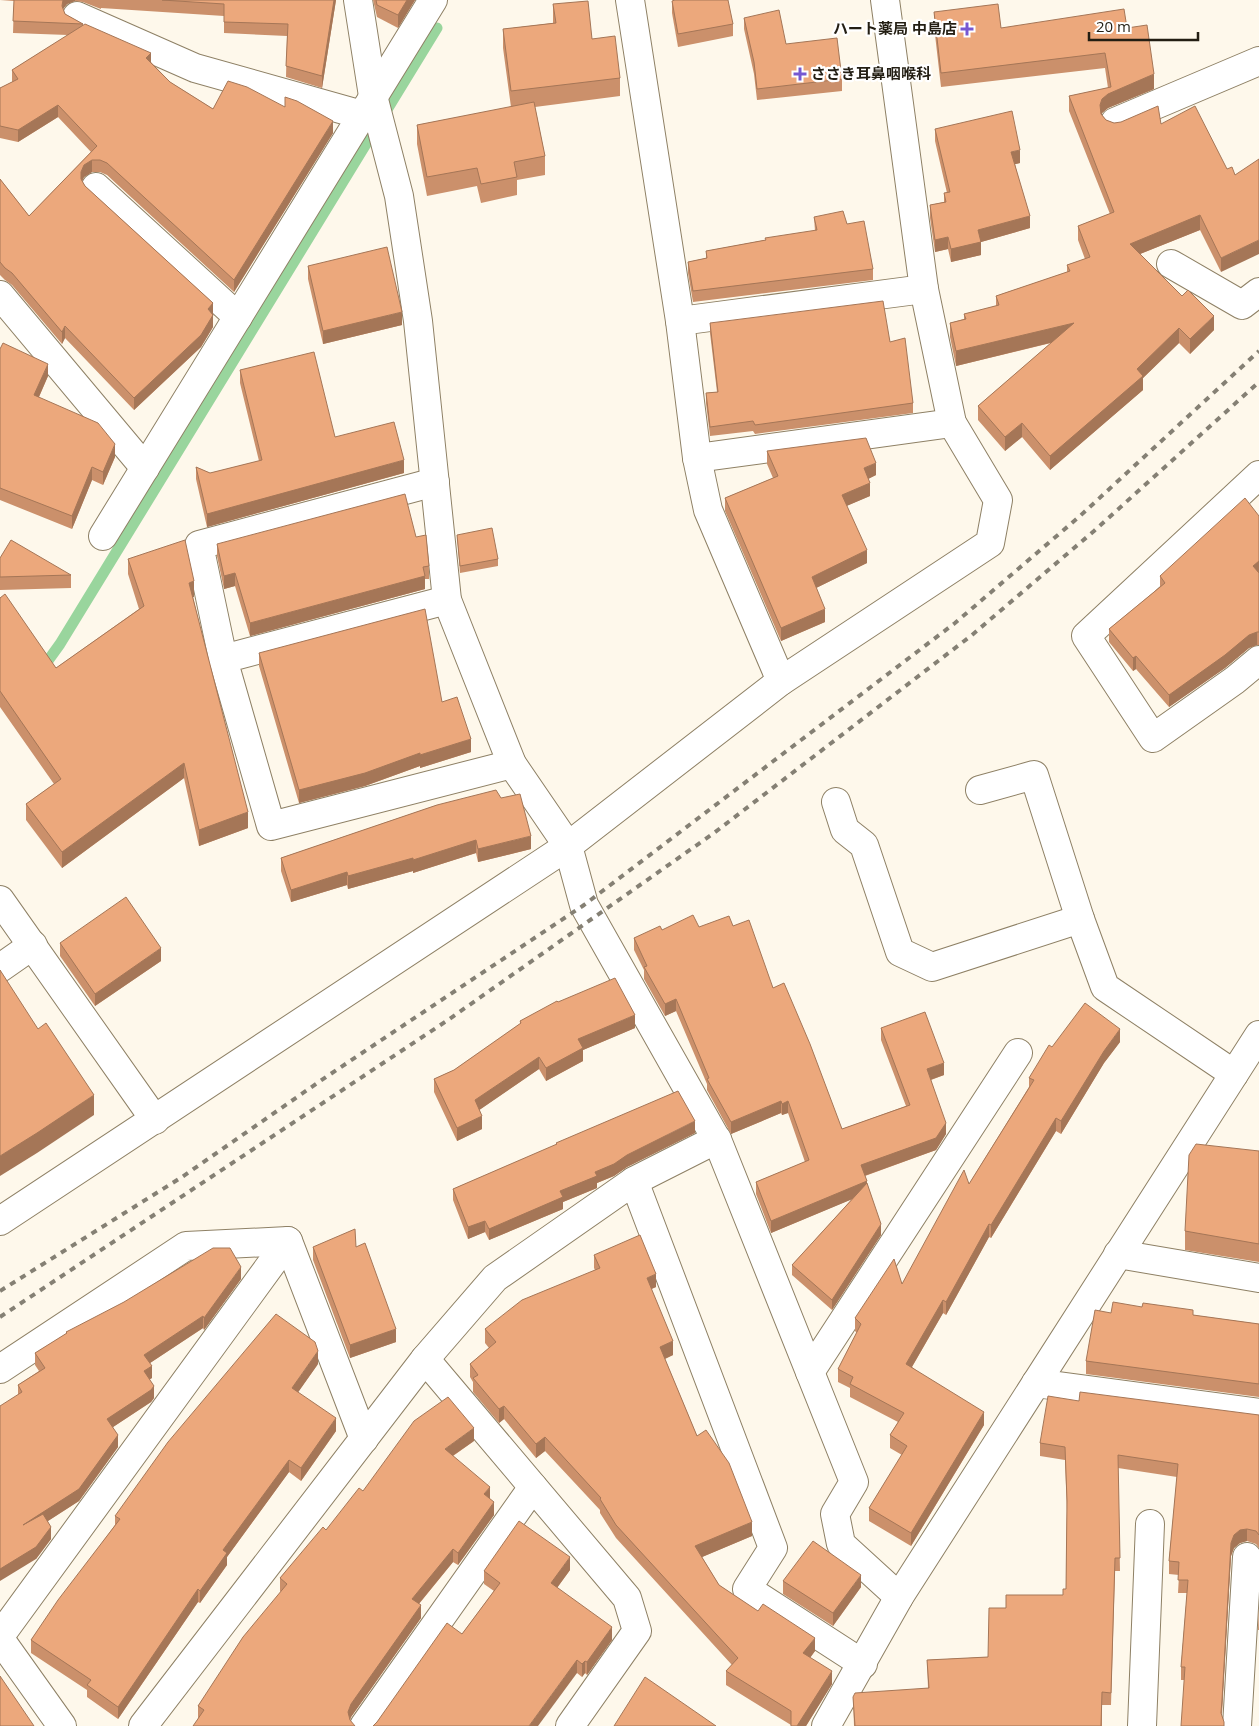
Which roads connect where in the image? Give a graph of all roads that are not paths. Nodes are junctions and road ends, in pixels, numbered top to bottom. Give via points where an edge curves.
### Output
1 (358, 0) edge
2 (433, 0) edge
3 (630, 0) edge
4 (885, 0) edge
5 (77, 16) dead end
6 (1259, 61) edge
7 (374, 113) junction
8 (1115, 122) edge
9 (96, 187) dead end
10 (1171, 264) dead end
11 (924, 289) junction
12 (1259, 292) edge
13 (0, 295) edge
14 (238, 317) junction
15 (680, 321) junction
16 (952, 423) junction
17 (697, 458) junction
18 (146, 468) junction
19 (1259, 475) edge
20 (435, 482) junction
21 (103, 536) dead end
22 (447, 600) junction
23 (223, 659) junction
24 (1259, 660) edge
25 (781, 681) junction
26 (512, 764) junction
27 (980, 790) dead end
28 (836, 802) dead end
29 (568, 846) junction
30 (0, 900) edge
31 (1080, 919) junction
32 (33, 945) junction
33 (0, 968) edge
34 (1259, 1035) edge
35 (1018, 1053) dead end
36 (1234, 1074) junction
37 (155, 1120) junction
38 (717, 1139) junction
39 (634, 1181) junction
40 (0, 1221) edge
41 (288, 1241) junction
42 (1118, 1254) junction
43 (1259, 1278) edge
44 (425, 1359) junction
45 (0, 1369) edge
46 (810, 1372) junction
47 (1036, 1383) junction
48 (1259, 1413) edge
49 (364, 1439) junction
50 (533, 1487) junction
51 (1150, 1524) dead end
52 (1247, 1557) dead end
53 (899, 1597) junction
54 (0, 1638) edge
55 (863, 1664) junction
56 (62, 1726) edge
57 (143, 1726) edge
58 (364, 1726) edge
59 (570, 1726) edge
60 (826, 1726) edge
61 (1142, 1726) edge
62 (1237, 1726) edge

1 - 7 street
2 - 7 street
3 - 15 street
4 - 11 street
5 - 7 street via 195,68
6 - 8 street
7 - 14 street
7 - 20 street via 399,196
9 - 14 street
10 - 12 street via 1242,305
11 - 15 street
11 - 16 street
13 - 18 street
14 - 18 street
15 - 17 street
16 - 17 street
16 - 25 street via 998,500 990,544
17 - 25 street via 708,510
18 - 21 street
19 - 24 street via 1086,636 1153,738
20 - 22 street
20 - 23 street via 199,545
22 - 23 street
22 - 26 street
23 - 26 street via 271,826
25 - 29 street
26 - 29 street
27 - 31 street via 1034,774
28 - 31 street via 845,830 864,845 900,952 932,967
29 - 37 street
29 - 38 street via 584,905
30 - 32 street
31 - 36 street via 1105,987
32 - 33 street
32 - 37 street
34 - 36 street
35 - 46 street
36 - 42 street
37 - 40 street
38 - 39 street
38 - 46 street
39 - 44 street via 495,1278
39 - 55 street via 773,1548 748,1589
41 - 45 street via 186,1246
41 - 49 street
41 - 54 street
42 - 43 street
42 - 47 street
44 - 49 street
44 - 50 street
46 - 53 street via 854,1482 835,1514 841,1544
47 - 48 street
47 - 53 street
49 - 57 street
50 - 58 street
50 - 59 street via 627,1598 637,1631
51 - 61 street
52 - 62 street
53 - 55 street
54 - 56 street
55 - 60 street

